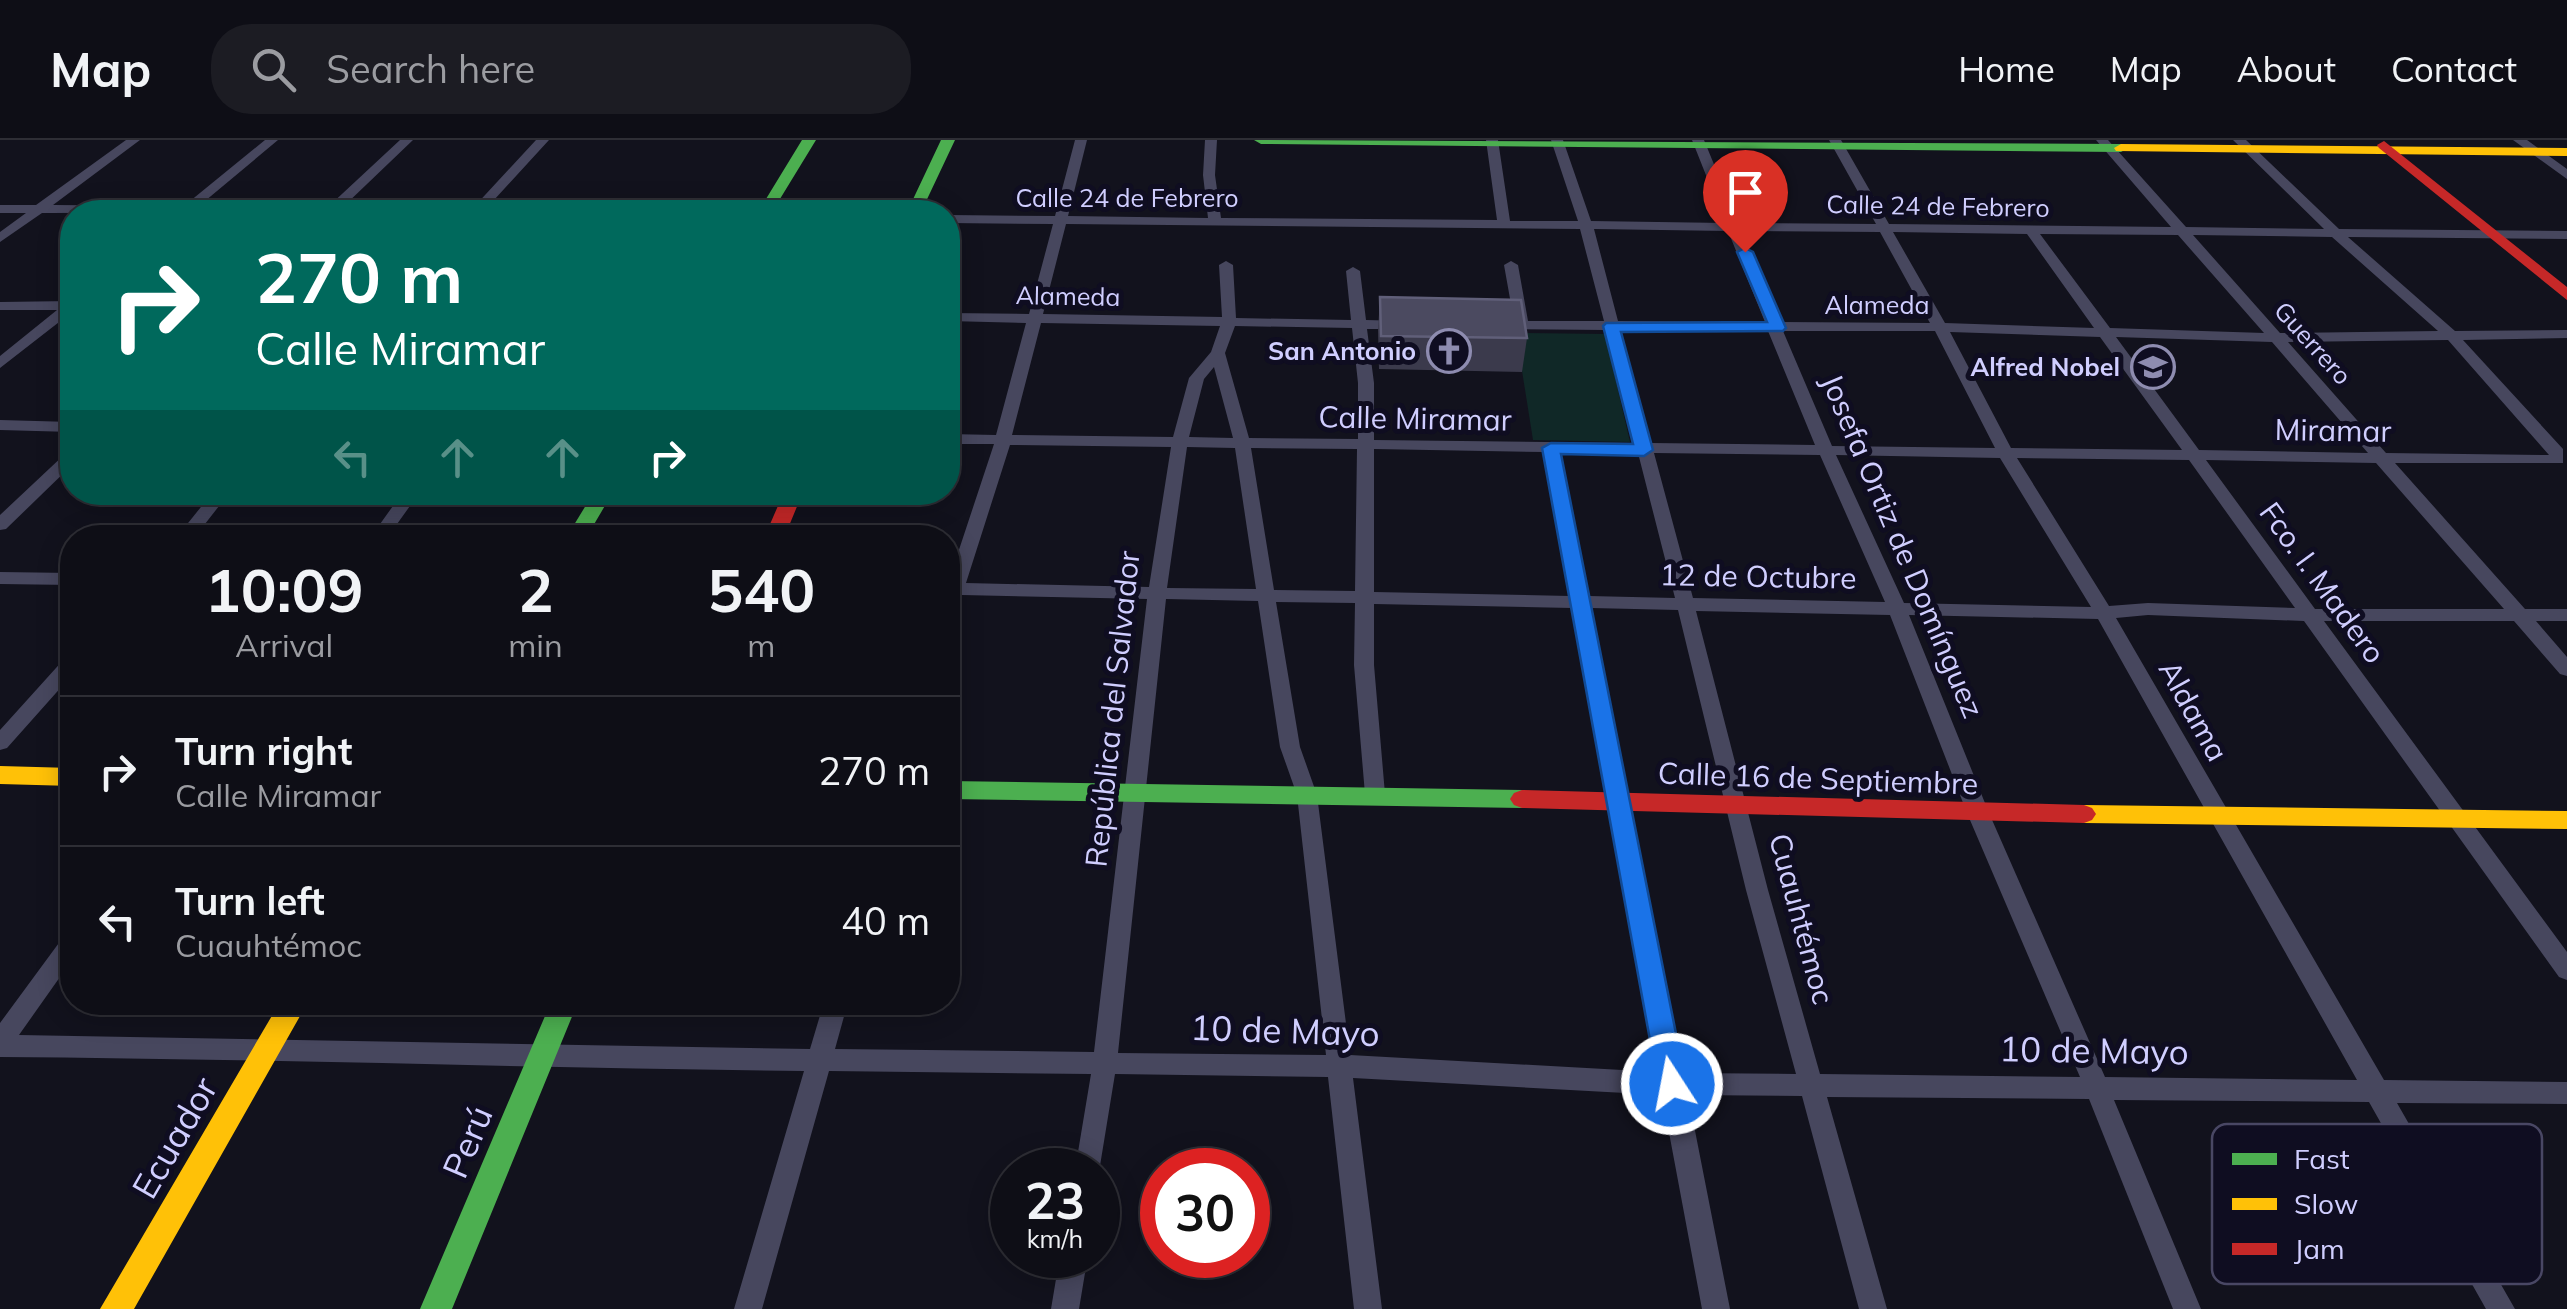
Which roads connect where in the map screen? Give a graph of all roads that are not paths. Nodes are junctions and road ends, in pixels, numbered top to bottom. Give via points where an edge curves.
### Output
1 (134, 140) edge
2 (272, 140) edge
3 (407, 140) edge
4 (543, 140) edge
5 (809, 140) edge
6 (948, 140) edge
7 (1081, 140) edge
8 (1211, 140) edge
9 (1261, 140) edge
10 (1347, 140) edge
11 (1492, 141) edge
12 (1557, 141) edge
13 (1699, 141) edge
14 (1836, 142) edge
15 (1971, 143) edge
16 (2106, 144) edge
17 (2244, 145) edge
18 (2383, 145) edge
19 (2527, 146) edge
20 (2567, 152) edge
21 (2567, 175) edge
22 (199, 200) edge
23 (344, 200) edge
24 (487, 200) edge
25 (772, 200) edge
26 (920, 200) edge
27 (0, 209) edge
28 (40, 209) junction
29 (60, 209) edge
30 (960, 219) edge
31 (1060, 220) junction
32 (1215, 220) junction
33 (1504, 225) junction
34 (1586, 225) junction
35 (1734, 226) junction
36 (1882, 228) junction
37 (2030, 229) junction
38 (2185, 232) junction
39 (2492, 233) junction
40 (2337, 234) junction
41 (2567, 235) edge
42 (0, 238) edge
43 (1226, 265) dead end
44 (1511, 266) dead end
45 (1354, 271) dead end
46 (2567, 295) edge
47 (0, 306) edge
48 (60, 306) edge
49 (60, 316) edge
50 (960, 317) edge
51 (1034, 318) junction
52 (1229, 322) junction
53 (1357, 324) junction
54 (1430, 325) edge
55 (1485, 325) edge
56 (1522, 325) junction
57 (1612, 326) junction
58 (1940, 327) junction
59 (1777, 328) junction
60 (2106, 334) junction
61 (2567, 334) edge
62 (2451, 335) junction
63 (2273, 338) junction
64 (1218, 353) junction
65 (0, 363) edge
66 (0, 426) edge
67 (60, 427) edge
68 (960, 439) edge
69 (1003, 440) junction
70 (1180, 441) junction
71 (1242, 442) junction
72 (1363, 446) junction
73 (1551, 448) junction
74 (1644, 450) junction
75 (1827, 452) junction
76 (1941, 452) joint
77 (2004, 452) junction
78 (2198, 457) junction
79 (2384, 460) junction
80 (60, 468) edge
81 (211, 505) edge
82 (0, 525) edge
83 (195, 525) edge
84 (960, 561) edge
85 (0, 578) edge
86 (60, 579) edge
87 (960, 589) edge
88 (1157, 595) junction
89 (1268, 596) junction
90 (1366, 597) junction
91 (1582, 603) junction
92 (1686, 604) junction
93 (1896, 606) junction
94 (2104, 613) junction
95 (2519, 614) junction
96 (2311, 615) junction
97 (2567, 615) edge
98 (2567, 669) edge
99 (60, 676) edge
100 (0, 742) edge
101 (0, 775) edge
102 (60, 776) edge
103 (960, 790) edge
104 (1137, 791) junction
105 (1375, 794) junction
106 (1307, 795) junction
107 (1619, 804) junction
108 (1740, 808) junction
109 (1978, 814) junction
110 (2217, 816) junction
111 (2457, 818) junction
112 (2567, 820) edge
113 (60, 960) edge
114 (2567, 970) edge
115 (287, 1015) edge
116 (560, 1015) edge
117 (832, 1015) edge
118 (0, 1044) edge
119 (267, 1048) junction
120 (541, 1058) junction
121 (819, 1058) junction
122 (1105, 1062) junction
123 (1342, 1066) junction
124 (1672, 1084) junction
125 (1812, 1084) junction
126 (2096, 1086) junction
127 (2372, 1089) junction
128 (2567, 1093) edge
129 (2393, 1124) edge
130 (1091, 1148) edge
131 (1071, 1278) edge
132 (2486, 1284) edge
133 (116, 1309) edge
134 (436, 1309) edge
135 (748, 1309) edge
136 (1066, 1309) edge
137 (1368, 1309) edge
138 (1716, 1309) edge
139 (1873, 1309) edge
140 (2186, 1309) edge
141 (2501, 1309) edge

1 - 28 street
2 - 22 street
3 - 23 street
4 - 24 street
5 - 25 street
6 - 26 street
7 - 31 street
8 - 32 street
9 - 10 street
10 - 11 street
11 - 12 street
11 - 33 street
12 - 13 street
12 - 34 street, Cuauhtémoc
13 - 14 street
13 - 35 street, Josefa Ortiz de Domínguez
14 - 15 street
14 - 36 street, Aldama
15 - 16 street
16 - 17 street
16 - 38 street, Guerrero
17 - 18 street
17 - 40 street
18 - 19 street
18 - 39 street
19 - 20 street
19 - 21 street
27 - 28 street
28 - 29 street
28 - 42 street
30 - 31 street, Calle 24 de Febrero
31 - 32 street, Calle 24 de Febrero
31 - 51 street
32 - 33 street, Calle 24 de Febrero
33 - 34 street, Calle 24 de Febrero
34 - 35 street, Calle 24 de Febrero
34 - 57 street, Cuauhtémoc
35 - 36 street, Calle 24 de Febrero
35 - 59 street, Josefa Ortiz de Domínguez
36 - 37 street, Calle 24 de Febrero
36 - 58 street, Aldama
37 - 38 street, Calle 24 de Febrero
37 - 60 street, Fco. I. Madero
38 - 40 street, Calle 24 de Febrero
38 - 63 street, Guerrero
39 - 40 street, Calle 24 de Febrero
39 - 41 street, Calle 24 de Febrero
39 - 46 street
40 - 62 street
43 - 52 street, República del Salvador
44 - 56 street
45 - 53 street
47 - 48 street
49 - 65 street
50 - 51 street, Alameda
51 - 52 street, Alameda
51 - 69 street
52 - 53 street, Alameda
52 - 64 street, República del Salvador
53 - 54 street, Alameda
53 - 72 street via 1366,383
55 - 56 street, Alameda
56 - 57 street, Alameda
57 - 59 street, Alameda
57 - 74 street, Cuauhtémoc
58 - 59 street, Alameda
58 - 60 street, Alameda
58 - 77 street, Aldama
59 - 75 street, Josefa Ortiz de Domínguez
60 - 63 street, Alameda
60 - 78 street, Fco. I. Madero
61 - 62 street, Alameda
62 - 63 street, Alameda
62 - 79 street, Miramar via 2559,456 2543,462
63 - 79 street, Guerrero
64 - 70 street, República del Salvador via 1197,378
64 - 71 street
66 - 67 street
68 - 69 street, Calle Miramar
69 - 70 street, Calle Miramar
69 - 84 street
70 - 71 street, Calle Miramar
70 - 88 street, República del Salvador
71 - 72 street, Calle Miramar
71 - 89 street
72 - 73 street, Calle Miramar
72 - 90 street
73 - 74 street, Calle Miramar
73 - 91 street
74 - 75 street, Calle Miramar
74 - 92 street, Cuauhtémoc
75 - 76 street, Calle Miramar
75 - 93 street, Josefa Ortiz de Domínguez
76 - 77 street, Miramar
77 - 78 street, Miramar
77 - 94 street, Aldama
78 - 79 street, Miramar
78 - 96 street, Fco. I. Madero
79 - 95 street, Guerrero
80 - 82 street
81 - 83 street
85 - 86 street
87 - 88 street, 12 de Octubre
88 - 89 street, 12 de Octubre
88 - 104 street, República del Salvador
89 - 90 street, 12 de Octubre
89 - 106 street via 1290,747
90 - 91 street, 12 de Octubre
90 - 105 street via 1364,666
91 - 92 street, 12 de Octubre
91 - 107 street
92 - 93 street, 12 de Octubre
92 - 108 street, Cuauhtémoc
93 - 94 street, 12 de Octubre
93 - 109 street, Josefa Ortiz de Domínguez
94 - 96 street, 12 de Octubre
94 - 110 street, Aldama
95 - 96 street, 12 de Octubre
95 - 97 street, 12 de Octubre
95 - 98 street, Guerrero
96 - 111 street, Fco. I. Madero
99 - 100 street
101 - 102 street
103 - 104 street, Calle 16 de Septiembre
104 - 106 street, Calle 16 de Septiembre
104 - 122 street, República del Salvador
105 - 106 street, Calle 16 de Septiembre
105 - 107 street, Calle 16 de Septiembre
106 - 123 street
107 - 108 street, Calle 16 de Septiembre
107 - 124 street
108 - 109 street, Calle 16 de Septiembre
108 - 125 street, Cuauhtémoc
109 - 110 street, Calle 16 de Septiembre
109 - 126 street, Josefa Ortiz de Domínguez
110 - 111 street, Calle 16 de Septiembre
110 - 127 street, Aldama
111 - 112 street, Calle 16 de Septiembre
111 - 114 street, Fco. I. Madero
113 - 118 street
115 - 119 street, Ecuador
116 - 120 street, Perú
117 - 121 street
118 - 119 street, 10 de Mayo
119 - 120 street, 10 de Mayo
119 - 133 street, Ecuador
120 - 121 street, 10 de Mayo
120 - 134 street, Perú
121 - 122 street, 10 de Mayo
121 - 135 street
122 - 123 street, 10 de Mayo
122 - 130 street, República del Salvador
123 - 124 street, 10 de Mayo
123 - 137 street
124 - 125 street, 10 de Mayo
124 - 138 street
125 - 126 street, 10 de Mayo
125 - 139 street, Cuauhtémoc
126 - 127 street, 10 de Mayo
126 - 140 street, Josefa Ortiz de Domínguez
127 - 128 street, 10 de Mayo
127 - 129 street, Aldama
131 - 136 street
132 - 141 street, Aldama

